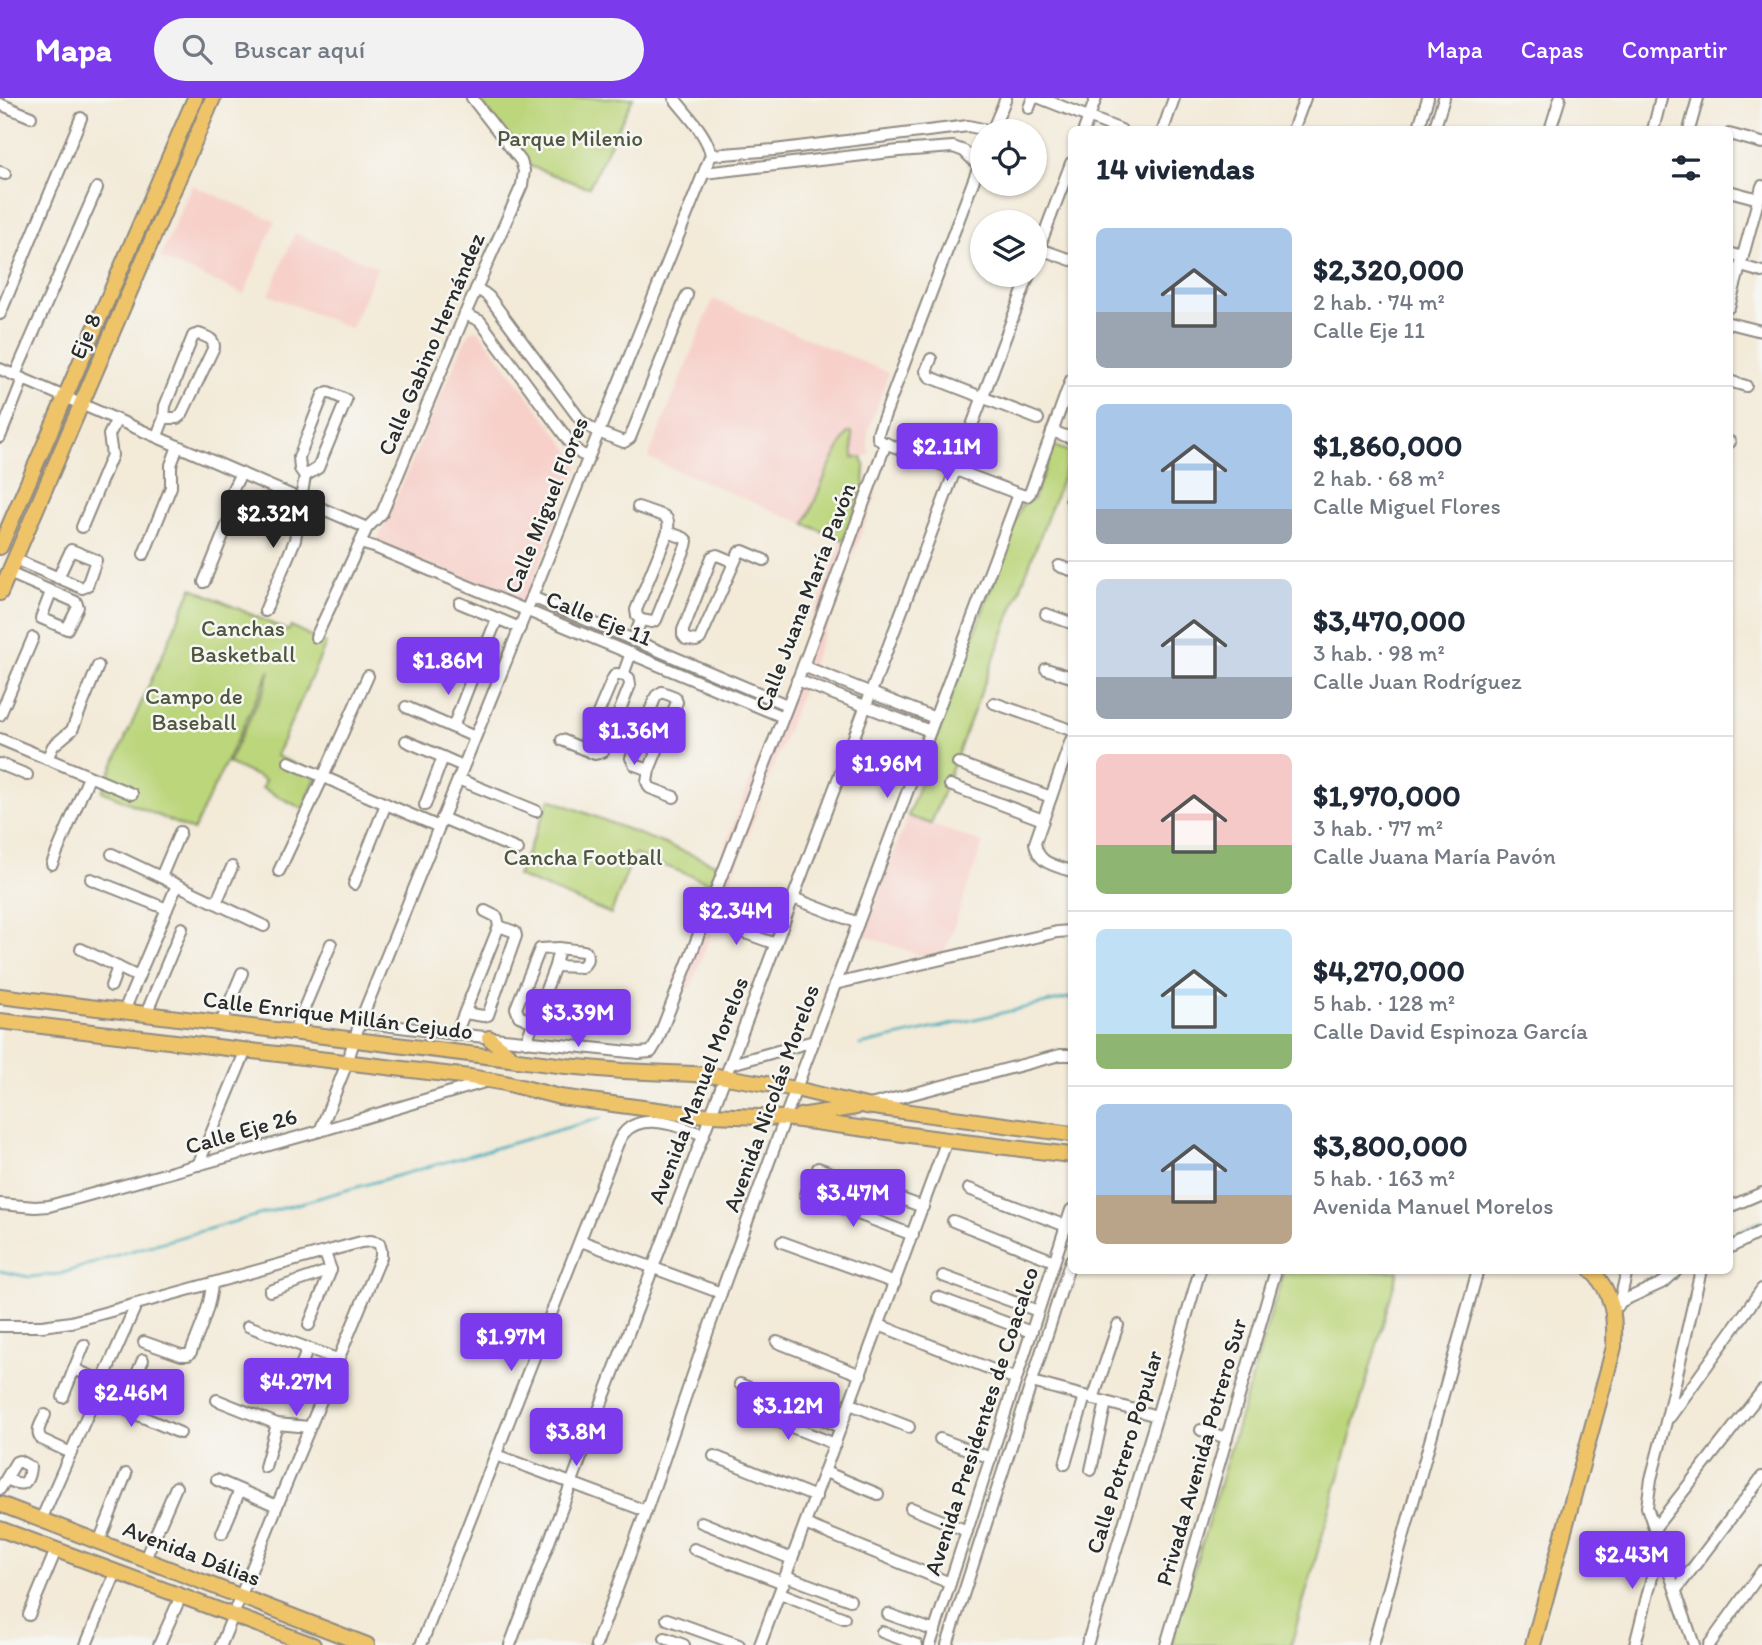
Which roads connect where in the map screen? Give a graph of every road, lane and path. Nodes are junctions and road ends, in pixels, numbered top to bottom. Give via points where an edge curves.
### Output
1 (195, 98) edge
2 (213, 98) edge
3 (472, 98) edge
4 (674, 98) edge
5 (1006, 98) edge
6 (1096, 98) edge
7 (1174, 98) edge
8 (1305, 98) edge
9 (1429, 98) edge
10 (1444, 98) edge
11 (1560, 98) edge
12 (1661, 98) edge
13 (1698, 98) edge
14 (1035, 101) edge
15 (0, 104) edge
16 (1089, 116) junction
17 (31, 117) dead end
18 (81, 118) dead end
19 (997, 119) edge
20 (970, 126) edge
21 (1085, 126) edge
22 (1112, 126) edge
23 (1164, 126) edge
24 (1294, 126) edge
25 (1419, 126) edge
26 (1435, 126) edge
27 (1551, 126) edge
28 (1654, 126) edge
29 (1690, 126) edge
30 (1733, 135) edge
31 (1762, 143) edge
32 (711, 155) junction
33 (970, 155) edge
34 (1068, 170) edge
35 (704, 173) junction
36 (1762, 186) edge
37 (97, 188) dead end
38 (970, 189) edge
39 (1733, 192) edge
40 (1759, 199) junction
41 (1759, 212) edge
42 (1047, 223) edge
43 (1047, 252) edge
44 (1733, 256) edge
45 (1068, 259) edge
46 (1742, 262) junction
47 (1762, 272) edge
48 (1025, 287) edge
49 (476, 289) junction
50 (1733, 293) edge
51 (687, 295) dead end
52 (0, 314) edge
53 (465, 314) junction
54 (1733, 324) edge
55 (1760, 331) edge
56 (931, 359) dead end
57 (0, 369) edge
58 (19, 377) junction
59 (1733, 383) edge
60 (1746, 386) dead end
61 (1068, 388) edge
62 (65, 397) junction
63 (983, 398) junction
64 (81, 404) junction
65 (164, 418) junction
66 (117, 419) junction
67 (1038, 419) dead end
68 (1052, 431) junction
69 (598, 432) junction
70 (157, 436) junction
71 (1068, 437) edge
72 (0, 438) edge
73 (886, 443) junction
74 (178, 446) junction
75 (589, 457) junction
76 (955, 469) junction
77 (241, 473) junction
78 (305, 476) junction
79 (1019, 495) junction
80 (301, 499) junction
81 (638, 507) dead end
82 (82, 527) dead end
83 (367, 528) junction
84 (668, 531) junction
85 (360, 543) junction
86 (0, 547) edge
87 (144, 554) dead end
88 (764, 560) dead end
89 (734, 562) junction
90 (12, 566) junction
91 (1059, 566) dead end
92 (1068, 569) edge
93 (58, 578) junction
94 (204, 582) dead end
95 (51, 592) junction
96 (0, 593) edge
97 (532, 597) junction
98 (460, 603) dead end
99 (527, 610) junction
100 (265, 611) dead end
101 (1046, 614) dead end
102 (497, 618) junction
103 (641, 620) junction
104 (1068, 622) edge
105 (520, 628) junction
106 (316, 637) dead end
107 (33, 638) dead end
108 (689, 640) junction
109 (632, 647) junction
110 (682, 661) junction
111 (479, 663) dead end
112 (98, 666) dead end
113 (803, 666) junction
114 (1046, 669) dead end
115 (680, 674) junction
116 (623, 675) junction
117 (368, 676) dead end
118 (1068, 676) edge
119 (472, 678) dead end
120 (797, 680) junction
121 (870, 692) junction
122 (672, 695) junction
123 (994, 703) dead end
124 (787, 705) junction
125 (865, 706) junction
126 (406, 707) dead end
127 (0, 715) edge
128 (783, 717) junction
129 (934, 718) junction
130 (453, 727) junction
131 (1068, 729) edge
132 (930, 731) junction
133 (475, 737) junction
134 (0, 739) edge
135 (562, 740) dead end
136 (406, 741) dead end
137 (583, 749) junction
138 (1068, 749) edge
139 (443, 757) junction
140 (47, 759) junction
141 (289, 762) dead end
142 (958, 763) dead end
143 (0, 764) edge
144 (463, 766) junction
145 (649, 770) junction
146 (27, 775) dead end
147 (89, 777) junction
148 (323, 777) junction
149 (458, 779) junction
150 (950, 785) dead end
151 (132, 794) dead end
152 (674, 797) dead end
153 (1051, 797) junction
154 (386, 804) junction
155 (425, 806) dead end
156 (536, 811) dead end
157 (1043, 820) junction
158 (441, 822) junction
159 (180, 832) dead end
160 (518, 850) dead end
161 (112, 854) dead end
162 (52, 864) dead end
163 (232, 867) dead end
164 (1068, 870) edge
165 (279, 871) dead end
166 (161, 877) junction
167 (91, 878) dead end
168 (354, 884) dead end
169 (177, 885) junction
170 (793, 898) junction
171 (713, 901) junction
172 (216, 903) junction
173 (167, 909) junction
174 (485, 911) dead end
175 (706, 919) junction
176 (858, 923) junction
177 (264, 926) dead end
178 (499, 926) junction
179 (782, 927) junction
180 (182, 928) dead end
181 (1068, 931) edge
182 (331, 944) dead end
183 (776, 944) junction
184 (559, 948) junction
185 (81, 949) dead end
186 (555, 966) junction
187 (118, 967) junction
188 (242, 973) dead end
189 (138, 977) junction
190 (835, 984) junction
191 (111, 986) dead end
192 (0, 996) edge
193 (124, 1011) junction
194 (465, 1013) junction
195 (146, 1014) junction
196 (0, 1021) edge
197 (360, 1022) junction
198 (533, 1022) junction
199 (221, 1023) junction
200 (293, 1032) junction
201 (456, 1034) junction
202 (489, 1038) junction
203 (354, 1040) junction
204 (814, 1041) junction
205 (526, 1042) junction
206 (246, 1050) junction
207 (1068, 1055) edge
208 (515, 1060) junction
209 (347, 1063) junction
210 (728, 1070) junction
211 (490, 1080) junction
212 (796, 1089) junction
213 (866, 1106) junction
214 (711, 1116) junction
215 (785, 1118) junction
216 (320, 1131) junction
217 (1068, 1134) edge
218 (704, 1135) junction
219 (947, 1140) junction
220 (1068, 1155) edge
221 (198, 1165) junction
222 (818, 1168) dead end
223 (969, 1189) dead end
224 (1762, 1193) edge
225 (805, 1194) dead end
226 (0, 1205) edge
227 (1733, 1205) edge
228 (923, 1207) junction
229 (1068, 1220) edge
230 (953, 1221) dead end
231 (1066, 1226) junction
232 (1762, 1231) edge
233 (913, 1235) junction
234 (1749, 1238) junction
235 (1762, 1239) edge
236 (581, 1241) junction
237 (782, 1242) dead end
238 (1733, 1246) edge
239 (325, 1252) junction
240 (1054, 1261) junction
241 (653, 1268) junction
242 (331, 1270) junction
243 (1068, 1270) edge
244 (1199, 1274) edge
245 (1275, 1274) edge
246 (1477, 1274) edge
247 (1594, 1274) edge
248 (1625, 1274) edge
249 (1673, 1274) edge
250 (1700, 1274) edge
251 (943, 1276) dead end
252 (895, 1283) junction
253 (212, 1284) junction
254 (1762, 1289) edge
255 (270, 1291) dead end
256 (721, 1293) junction
257 (1044, 1293) junction
258 (937, 1297) dead end
259 (1059, 1298) junction
260 (1614, 1298) junction
261 (136, 1305) junction
262 (1038, 1311) junction
263 (248, 1325) dead end
264 (309, 1325) dead end
265 (879, 1325) junction
266 (1118, 1325) dead end
267 (0, 1326) edge
268 (1031, 1332) junction
269 (144, 1342) dead end
270 (777, 1342) dead end
271 (84, 1346) dead end
272 (308, 1348) junction
273 (337, 1359) junction
274 (143, 1360) dead end
275 (74, 1369) junction
276 (861, 1375) junction
277 (1016, 1379) junction
278 (102, 1381) junction
279 (295, 1381) dead end
280 (1032, 1382) junction
281 (740, 1384) dead end
282 (1762, 1391) edge
283 (63, 1397) dead end
284 (96, 1397) junction
285 (1089, 1398) junction
286 (217, 1400) dead end
287 (1106, 1402) junction
288 (850, 1404) junction
289 (121, 1408) junction
290 (751, 1411) dead end
291 (45, 1415) dead end
292 (1157, 1416) junction
293 (1666, 1422) junction
294 (277, 1424) junction
295 (842, 1426) junction
296 (309, 1427) junction
297 (909, 1427) dead end
298 (1201, 1430) dead end
299 (180, 1433) dead end
300 (940, 1438) dead end
301 (1227, 1438) junction
302 (835, 1444) junction
303 (71, 1453) junction
304 (496, 1455) junction
305 (714, 1456) dead end
306 (991, 1458) junction
307 (1065, 1464) dead end
308 (265, 1467) dead end
309 (1090, 1470) dead end
310 (825, 1472) junction
311 (126, 1474) dead end
312 (1762, 1477) edge
313 (217, 1480) dead end
314 (572, 1483) junction
315 (176, 1487) dead end
316 (240, 1490) junction
317 (878, 1494) dead end
318 (816, 1497) junction
319 (0, 1504) edge
320 (277, 1506) junction
321 (911, 1508) dead end
322 (975, 1508) junction
323 (646, 1511) junction
324 (989, 1513) junction
325 (41, 1520) junction
326 (701, 1522) dead end
327 (806, 1524) junction
328 (0, 1529) edge
329 (1654, 1529) junction
330 (967, 1531) junction
331 (222, 1533) dead end
332 (99, 1542) junction
333 (1660, 1545) junction
334 (694, 1549) dead end
335 (56, 1550) junction
336 (140, 1558) junction
337 (792, 1559) junction
338 (1762, 1571) edge
339 (122, 1574) junction
340 (950, 1583) junction
341 (783, 1584) junction
342 (1676, 1590) junction
343 (241, 1596) junction
344 (181, 1597) junction
345 (850, 1600) dead end
346 (888, 1614) dead end
347 (29, 1615) dead end
348 (233, 1616) junction
349 (844, 1618) dead end
350 (667, 1619) dead end
351 (935, 1631) junction
352 (882, 1632) dead end
353 (665, 1638) dead end
354 (86, 1645) edge
355 (159, 1645) edge
356 (221, 1645) edge
357 (313, 1645) edge
358 (366, 1645) edge
359 (421, 1645) edge
360 (510, 1645) edge
361 (596, 1645) edge
362 (684, 1645) edge
363 (739, 1645) edge
364 (761, 1645) edge
365 (916, 1645) edge
366 (930, 1645) edge
367 (947, 1645) edge
368 (1087, 1645) edge
369 (1166, 1645) edge
370 (1373, 1645) edge
371 (1532, 1645) edge
372 (1635, 1645) edge
373 (1694, 1645) edge
374 (1709, 1645) edge

1 - 62 main road, Eje 8
2 - 64 main road, Eje 8
3 - 49 street, Calle Gabino Hernández via 521,161 524,172
4 - 32 street
5 - 19 street
6 - 16 street
7 - 23 street
8 - 24 street
9 - 25 street
10 - 26 street
11 - 27 street
12 - 28 street
13 - 29 street
14 - 16 street
15 - 17 street
16 - 21 street
16 - 22 street
18 - 52 street
20 - 32 street
30 - 31 street
32 - 35 street, Calle Miguel Flores
33 - 35 street via 953,147
34 - 42 street
35 - 69 street, Calle Miguel Flores
36 - 40 street
37 - 58 street
38 - 73 street, Calle Juana María Pavón via 878,433
39 - 40 street
40 - 41 street
41 - 46 street
43 - 45 street
44 - 46 street
46 - 47 street
46 - 50 street
48 - 63 street, Avenida Manuel Morelos
49 - 53 street, Calle Gabino Hernández
49 - 69 street via 489,297 582,422
51 - 69 street via 630,438 624,442
53 - 75 street via 480,321 574,448
53 - 83 street, Calle Gabino Hernández via 382,513
54 - 55 street
56 - 63 street via 928,376
57 - 58 street
58 - 62 street
58 - 72 street
59 - 60 street
61 - 68 street, Avenida Nicolás Morelos
62 - 64 street
62 - 86 main road, Eje 8
63 - 67 street
63 - 76 street, Avenida Manuel Morelos
64 - 66 street
64 - 90 main road, Eje 8
65 - 65 street via 194,337 199,334 211,339 214,347 182,414
65 - 70 street
66 - 70 street
66 - 82 street via 110,435 112,455
68 - 71 street
68 - 79 street, Avenida Nicolás Morelos via 1030,493
69 - 75 street, Calle Miguel Flores
70 - 74 street
73 - 76 street
73 - 113 street, Calle Juana María Pavón
74 - 77 street
74 - 87 street via 171,465 171,488
75 - 97 street, Calle Miguel Flores
76 - 79 street
76 - 121 street, Avenida Manuel Morelos
77 - 80 street
77 - 94 street via 233,489 234,508
78 - 78 street via 299,457 323,395 343,398 345,403 318,468
78 - 80 street
79 - 129 street, Avenida Nicolás Morelos
80 - 83 street
80 - 100 street via 293,518 295,540
81 - 84 street via 666,517
83 - 85 street, Calle Gabino Hernández
84 - 103 street via 636,610
84 - 103 street via 684,538 686,546 656,620
85 - 99 street, Calle Eje 11
85 - 106 street, Calle Gabino Hernández
88 - 89 street via 741,550
89 - 108 street via 701,639
89 - 108 street via 712,557 682,630
90 - 93 street
90 - 95 street
90 - 96 main road, Eje 8
91 - 92 street
93 - 93 street via 85,588 96,561 69,552
95 - 95 street via 78,604 67,629 43,620
97 - 99 street, Calle Miguel Flores
97 - 109 street
98 - 102 street
99 - 105 street, Calle Miguel Flores
99 - 109 street, Calle Eje 11
101 - 104 street
102 - 105 street
102 - 111 street
103 - 109 street
105 - 133 street, Calle Miguel Flores
107 - 127 street
108 - 110 street
109 - 110 street
109 - 115 street, Calle Eje 11
109 - 116 street
110 - 124 street
112 - 140 street via 72,730 53,746
113 - 120 street, Calle Juana María Pavón
113 - 121 street
114 - 118 street
115 - 122 street
115 - 128 street, Calle Eje 11
116 - 137 street via 613,678
116 - 137 street via 630,685 604,750 598,754
117 - 148 street
119 - 130 street
120 - 124 street, Calle Juana María Pavón
120 - 125 street
121 - 125 street, Avenida Manuel Morelos
121 - 129 street
122 - 145 street via 676,704
122 - 145 street via 662,692 656,696 632,756 633,763
123 - 131 street
124 - 128 street, Calle Juana María Pavón
125 - 132 street
125 - 170 street, Avenida Manuel Morelos
126 - 130 street
128 - 171 street, Calle Juana María Pavón
129 - 132 street, Avenida Nicolás Morelos
130 - 133 street
132 - 176 street, Avenida Nicolás Morelos
133 - 144 street, Calle Miguel Flores
134 - 140 street
135 - 137 street
136 - 139 street
138 - 153 street
139 - 144 street
139 - 155 street
140 - 147 street
141 - 148 street
142 - 153 street
143 - 146 street
144 - 149 street, Calle Miguel Flores
145 - 152 street via 650,788
147 - 151 street
147 - 162 street
148 - 154 street
148 - 165 street
149 - 156 street
149 - 158 street, Calle Miguel Flores
150 - 157 street
153 - 157 street
154 - 158 street
154 - 168 street
157 - 164 street via 1035,843 1037,852 1049,864
158 - 160 street
158 - 197 street, Calle Miguel Flores
159 - 166 street
161 - 166 street
163 - 172 street
166 - 169 street
167 - 173 street
169 - 172 street
169 - 173 street
170 - 176 street
170 - 179 street, Avenida Manuel Morelos
171 - 175 street, Calle Juana María Pavón
171 - 179 street
172 - 177 street
173 - 189 street
174 - 178 street via 497,917
175 - 183 street
175 - 205 street, Calle Juana María Pavón via 650,1052
176 - 190 street, Avenida Nicolás Morelos
178 - 194 street
178 - 194 street via 516,936 488,1015
179 - 183 street, Avenida Manuel Morelos
180 - 195 street
181 - 190 street
182 - 200 street
183 - 210 street, Avenida Manuel Morelos
184 - 186 street
184 - 186 street via 586,952 586,962 582,967
184 - 198 street via 540,949 516,1008 519,1016
185 - 187 street
186 - 198 street
187 - 189 street
187 - 191 street
188 - 199 street
189 - 193 street
190 - 204 street, Avenida Nicolás Morelos
192 - 193 main road, Calle Enrique Millán Cejudo
193 - 195 main road, Calle Enrique Millán Cejudo
194 - 201 street
195 - 199 main road, Calle Enrique Millán Cejudo
196 - 206 main road, Calle Enrique Millán Cejudo
197 - 201 street
197 - 203 street, Calle Miguel Flores
198 - 205 street
199 - 200 main road, Calle Enrique Millán Cejudo
200 - 203 main road, Calle Enrique Millán Cejudo
201 - 202 street
202 - 205 street
202 - 208 main road
203 - 208 main road, Calle Enrique Millán Cejudo
203 - 209 street, Calle Miguel Flores
204 - 210 street
204 - 212 street, Avenida Nicolás Morelos
206 - 209 main road, Calle Enrique Millán Cejudo
206 - 221 street
207 - 213 street
208 - 210 main road, Calle Enrique Millán Cejudo via 694,1074
209 - 211 main road, Calle Enrique Millán Cejudo
209 - 216 street, Calle Miguel Flores
210 - 212 main road, Calle Enrique Millán Cejudo
210 - 214 street, Avenida Manuel Morelos
211 - 214 main road, Calle Enrique Millán Cejudo via 560,1097
211 - 216 street, Calle Eje 26
212 - 213 main road, Calle Enrique Millán Cejudo
212 - 215 street, Avenida Nicolás Morelos
213 - 215 main road
213 - 217 main road
214 - 215 main road, Calle Enrique Millán Cejudo
214 - 218 street, Avenida Manuel Morelos
215 - 219 main road
215 - 256 street, Avenida Nicolás Morelos
216 - 221 street, Calle Eje 26
218 - 236 street via 647,1122 624,1133
218 - 241 street, Avenida Manuel Morelos
219 - 220 main road
219 - 228 street
221 - 226 street, Calle Eje 26 via 49,1206
222 - 228 street
223 - 231 street
224 - 227 street
225 - 233 street
228 - 233 street
229 - 231 street, Avenida Presidentes de Coacalco
230 - 240 street
231 - 240 street, Avenida Presidentes de Coacalco
232 - 234 street
233 - 252 street
234 - 235 street
234 - 238 street
236 - 241 street
236 - 304 street
237 - 252 street
239 - 242 street
239 - 253 street
239 - 273 street via 371,1241 379,1243 381,1250
240 - 257 street, Avenida Presidentes de Coacalco
241 - 256 street
241 - 314 street, Avenida Manuel Morelos
242 - 255 street
242 - 264 street
243 - 259 street, Avenida Presidentes de Coacalco
244 - 292 street, Calle Potrero Popular
245 - 301 street, Privada Avenida Potrero Sur
246 - 370 street
247 - 260 main road
248 - 260 street
249 - 260 street via 1664,1282
250 - 293 street
251 - 262 street
252 - 265 street
253 - 261 street
253 - 269 street via 208,1311 188,1355
254 - 293 street
256 - 323 street, Avenida Nicolás Morelos
257 - 259 street
257 - 262 street, Avenida Presidentes de Coacalco
258 - 268 street
259 - 280 street, Avenida Presidentes de Coacalco
260 - 371 main road via 1614,1347
261 - 267 street via 71,1322
261 - 278 street
262 - 268 street, Avenida Presidentes de Coacalco
263 - 272 street
265 - 276 street
265 - 277 street
266 - 285 street
268 - 277 street, Avenida Presidentes de Coacalco
270 - 276 street
271 - 275 street
272 - 273 street
272 - 279 street
273 - 296 street
274 - 289 street
275 - 278 street
275 - 283 street
276 - 288 street
277 - 306 street, Avenida Presidentes de Coacalco
278 - 284 street
280 - 285 street
280 - 324 street, Avenida Presidentes de Coacalco
281 - 295 street
282 - 329 street
284 - 289 street
284 - 303 street
285 - 287 street
285 - 307 street
286 - 294 street
287 - 292 street
287 - 309 street
288 - 295 street
288 - 297 street
289 - 299 street
290 - 302 street
291 - 303 street via 38,1435
292 - 368 street, Calle Potrero Popular
293 - 329 street via 1647,1507
294 - 296 street
294 - 308 street
295 - 302 street
296 - 320 street
298 - 301 street
300 - 306 street
301 - 369 street, Privada Avenida Potrero Sur
302 - 310 street
303 - 325 street
304 - 314 street
304 - 359 street
305 - 318 street
306 - 322 street, Avenida Presidentes de Coacalco
310 - 317 street
310 - 318 street
311 - 332 street
312 - 342 street
313 - 316 street
314 - 323 street
314 - 360 street, Avenida Manuel Morelos
315 - 336 street
316 - 320 street
316 - 331 street
318 - 327 street
319 - 325 main road, Avenida Dálias
320 - 343 street
321 - 330 street
322 - 324 street
322 - 330 street, Avenida Presidentes de Coacalco
323 - 361 street, Avenida Nicolás Morelos
324 - 367 street, Avenida Presidentes de Coacalco
325 - 332 main road, Avenida Dálias
326 - 337 street
327 - 337 street
327 - 340 street
328 - 335 main road, Avenida Dálias
329 - 333 street
330 - 340 street, Avenida Presidentes de Coacalco
332 - 336 main road, Avenida Dálias
333 - 342 street
333 - 372 street
334 - 341 street
335 - 339 main road, Avenida Dálias
335 - 347 street
336 - 339 main road
336 - 343 main road, Avenida Dálias
337 - 341 street
338 - 374 street
339 - 344 main road, Avenida Dálias
339 - 354 street
340 - 351 street, Avenida Presidentes de Coacalco
341 - 345 street
341 - 349 street
341 - 364 street
342 - 373 street
343 - 348 street
343 - 358 main road, Avenida Dálias
344 - 348 main road, Avenida Dálias
344 - 355 street
346 - 351 street
348 - 356 street
348 - 357 main road, Avenida Dálias
350 - 363 street
351 - 366 street, Avenida Presidentes de Coacalco
352 - 365 street
353 - 362 street

